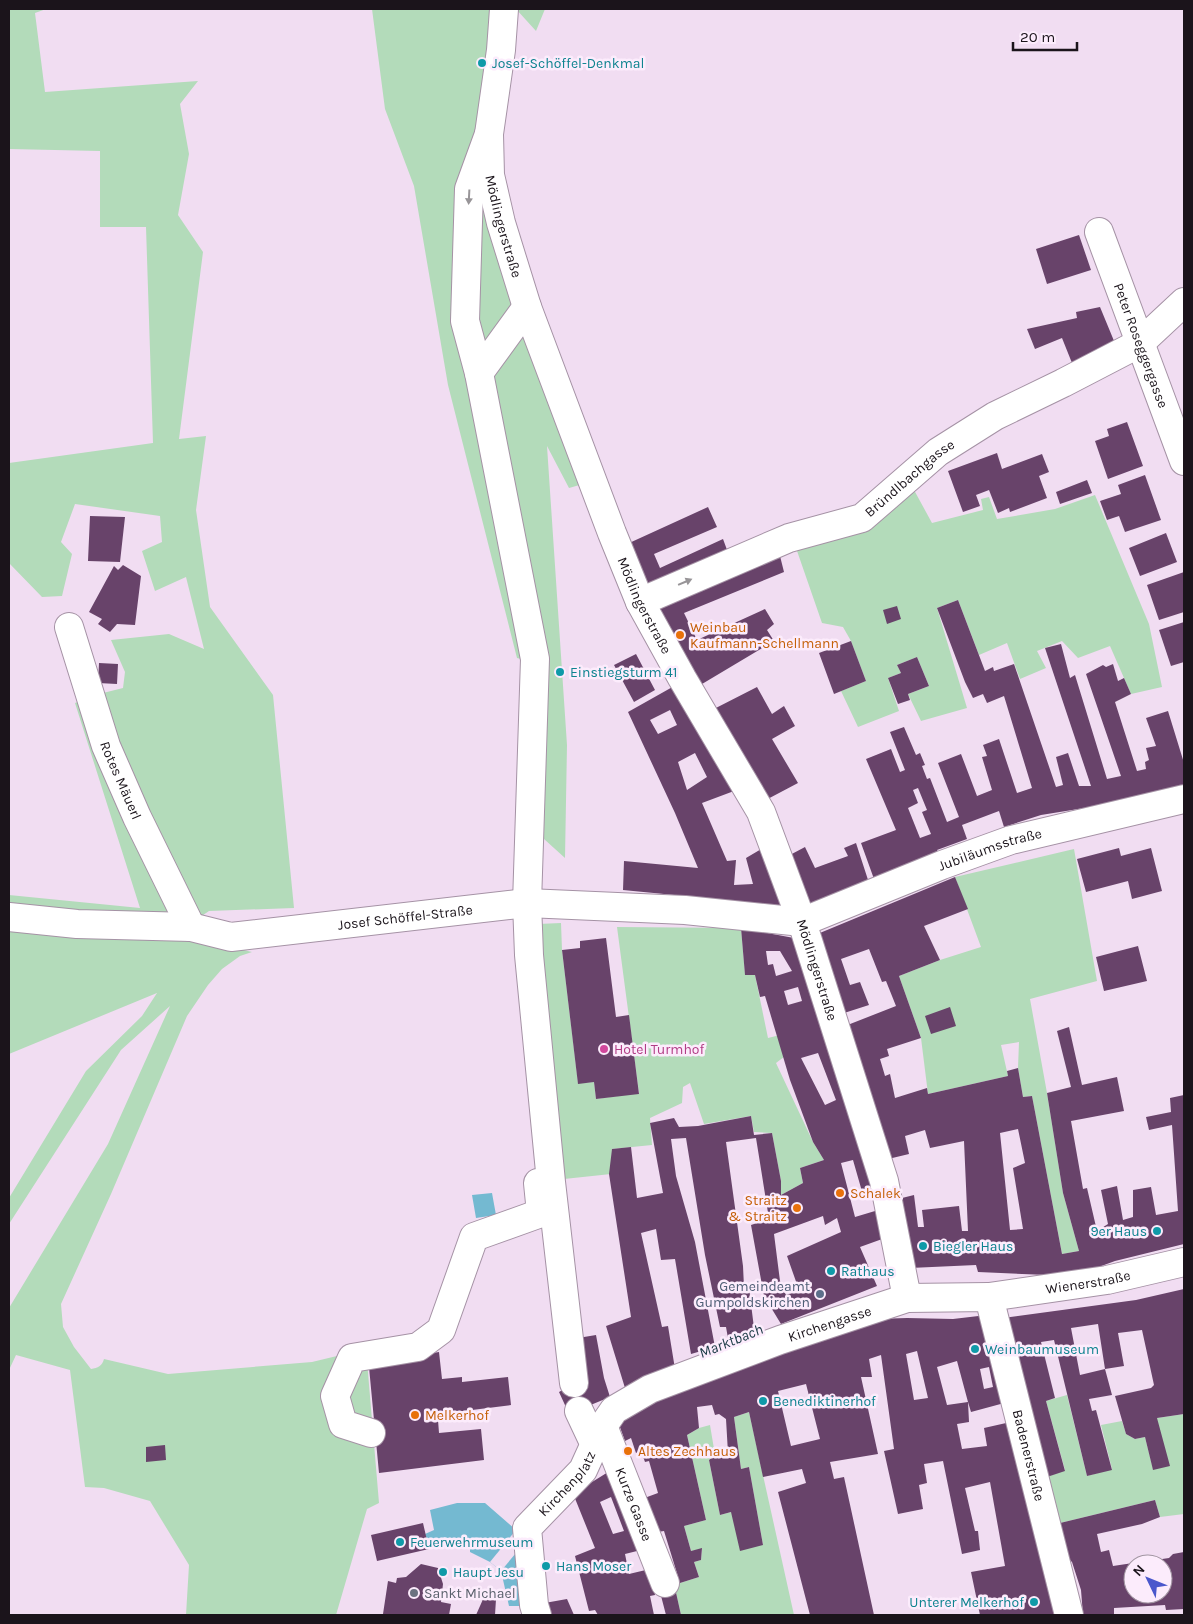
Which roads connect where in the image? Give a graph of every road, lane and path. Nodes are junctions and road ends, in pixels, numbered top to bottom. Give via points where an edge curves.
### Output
1 (504, 9) edge
2 (489, 134) junction
3 (1099, 232) dead end
4 (1184, 302) edge
5 (527, 307) junction
6 (1140, 343) junction
7 (479, 373) junction
8 (1184, 461) edge
9 (640, 602) junction
10 (69, 626) dead end
11 (1184, 799) edge
12 (527, 903) junction
13 (9, 917) edge
14 (802, 922) junction
15 (191, 927) junction
16 (1184, 1262) edge
17 (989, 1297) junction
18 (907, 1298) junction
19 (574, 1383) dead end
20 (579, 1411) dead end
21 (604, 1427) junction
22 (371, 1433) dead end
23 (665, 1583) dead end
24 (537, 1615) edge
25 (1069, 1615) edge

1 - 2 street, Mödlingerstraße
2 - 5 street, Mödlingerstraße via 490,175
2 -> 7 street via 469,189 465,321
3 - 6 street, Peter Roseggergasse
4 - 6 street, Bründlbachgasse
5 - 7 street
5 - 9 street, Mödlingerstraße
6 - 8 street, Peter Roseggergasse
9 -> 6 street, Bründlbachgasse via 789,538 862,518 938,452 995,416
7 - 12 street via 535,659
9 - 14 street, Mödlingerstraße via 760,812
10 - 15 street, Rotes Mäuerl via 106,746
11 - 14 street, Jubiläumsstraße via 1011,840
12 - 14 street, Josef Schöffel-Straße via 685,910
12 - 15 street, Josef Schöffel-Straße via 231,937
12 - 19 street via 551,1182
12 - 22 street via 517,954 541,1213 474,1237 442,1330 418,1347 352,1358 335,1396 343,1424
13 - 15 street, Josef Schöffel-Straße via 77,924
14 - 18 street, Mödlingerstraße via 884,1182
16 - 17 street, Wienerstraße via 1107,1280
17 - 18 street, Wienerstraße
17 - 25 street, Badenerstraße
18 - 21 street, Kirchengasse via 668,1382 650,1390
20 - 21 street, Kurze Gasse
21 - 23 street, Kurze Gasse
21 - 24 street, Kirchenplatz via 583,1470 527,1528

